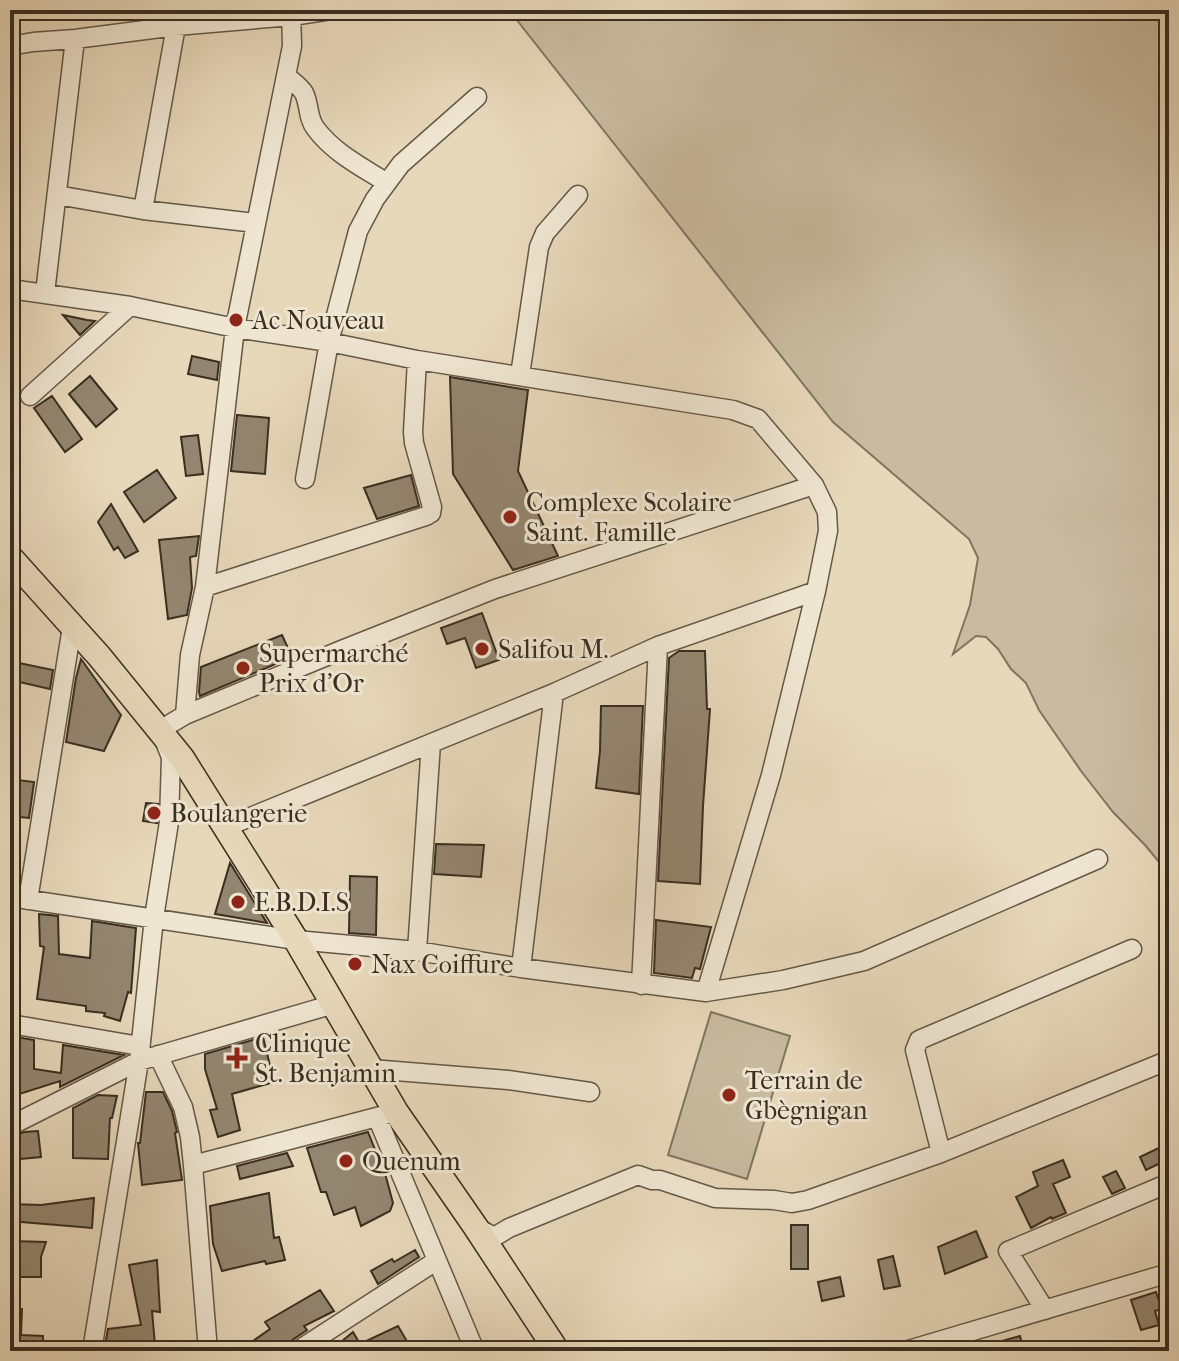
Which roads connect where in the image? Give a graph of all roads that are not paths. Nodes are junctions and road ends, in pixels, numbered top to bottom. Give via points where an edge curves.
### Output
1 (331, 10) edge
2 (292, 13) edge
3 (176, 26) junction
4 (75, 39) junction
5 (10, 46) edge
6 (286, 76) junction
7 (477, 97) dead end
8 (387, 183) junction
9 (57, 195) junction
10 (578, 195) dead end
11 (143, 210) junction
12 (256, 223) junction
13 (10, 289) edge
14 (45, 293) junction
15 (130, 306) junction
16 (235, 328) junction
17 (329, 342) junction
18 (417, 360) junction
19 (520, 375) junction
20 (30, 396) dead end
21 (305, 479) dead end
22 (814, 485) junction
23 (10, 557) edge
24 (205, 587) junction
25 (816, 591) junction
26 (72, 627) junction
27 (658, 646) junction
28 (554, 693) junction
29 (185, 715) junction
30 (160, 730) junction
31 (431, 743) junction
32 (226, 827) junction
33 (1098, 859) dead end
34 (19, 899) edge
35 (154, 918) junction
36 (296, 940) junction
37 (1132, 949) dead end
38 (417, 951) junction
39 (521, 968) junction
40 (641, 985) junction
41 (706, 992) junction
42 (334, 1004) junction
43 (10, 1024) edge
44 (139, 1054) junction
45 (158, 1055) junction
46 (1169, 1060) edge
47 (371, 1069) junction
48 (590, 1092) dead end
49 (386, 1114) junction
50 (10, 1126) edge
51 (941, 1153) junction
52 (193, 1165) junction
53 (1169, 1183) edge
54 (475, 1226) junction
55 (436, 1261) junction
56 (1169, 1273) edge
57 (1045, 1310) junction
58 (92, 1351) edge
59 (208, 1351) edge
60 (297, 1351) edge
61 (475, 1351) edge
62 (557, 1351) edge
63 (905, 1351) edge

1 - 2 street
2 - 3 street
2 - 6 street
3 - 4 street
3 - 11 street
4 - 5 street
4 - 9 street
6 - 8 street via 300,87 309,118 333,148
6 - 12 street
7 - 8 street via 401,164
8 - 17 street via 358,231
9 - 11 street
9 - 14 street
10 - 19 street via 539,247
11 - 12 street
12 - 16 street
13 - 14 street
14 - 15 street
15 - 16 street
15 - 20 street
16 - 17 street
16 - 24 street
17 - 18 street
17 - 21 street
18 - 19 street
18 - 24 street via 414,443 431,513
19 - 22 street via 746,414 758,419
22 - 25 street via 827,512 828,531
22 - 29 street via 495,589
23 - 26 main road
24 - 29 street via 190,655
25 - 27 street
25 - 41 street via 771,775
26 - 30 main road
26 - 34 street
27 - 28 street
27 - 40 street
28 - 31 street
28 - 39 street
29 - 30 street
30 - 32 main road
30 - 35 street via 171,757 172,779
31 - 32 street
31 - 38 street
32 - 36 main road
33 - 41 street via 864,961
34 - 35 street
35 - 36 street
35 - 44 street
36 - 38 street
36 - 42 main road
37 - 51 street via 919,1040 915,1050
38 - 39 street
39 - 40 street
40 - 41 street
42 - 45 street
42 - 47 main road
43 - 44 street
44 - 45 street
44 - 50 street
44 - 58 street
45 - 52 street via 183,1107
46 - 51 street
47 - 48 street
47 - 49 main road
49 - 52 street
49 - 54 main road
49 - 55 street
51 - 54 street via 792,1203 715,1198 638,1175 494,1237
52 - 59 street
53 - 57 street via 1008,1251
54 - 62 main road
55 - 60 street
55 - 61 street
56 - 57 street
57 - 63 street

